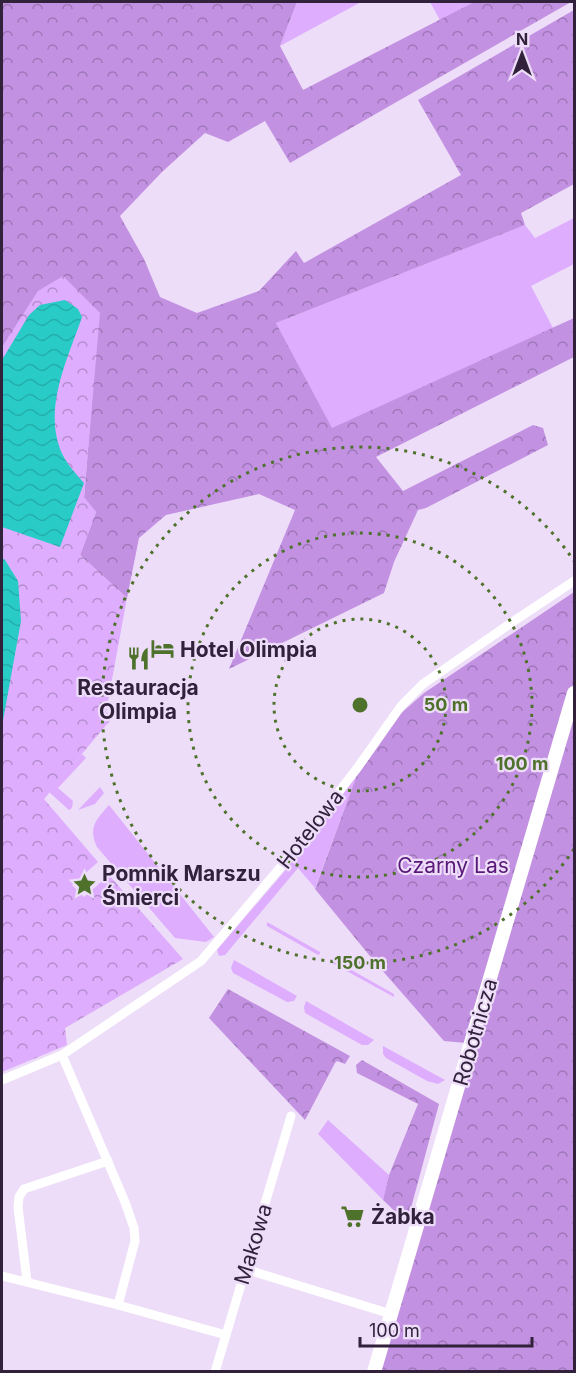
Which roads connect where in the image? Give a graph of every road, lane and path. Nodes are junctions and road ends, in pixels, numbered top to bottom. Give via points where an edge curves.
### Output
1 (574, 581) edge
2 (574, 693) edge
3 (62, 1055) junction
4 (2, 1080) edge
5 (291, 1116) dead end
6 (108, 1161) junction
7 (245, 1269) junction
8 (2, 1276) edge
9 (27, 1281) junction
10 (118, 1305) junction
11 (391, 1314) junction
12 (226, 1335) junction
13 (215, 1371) edge
14 (374, 1371) edge

1 - 3 street, Hotelowa via 423,684 400,706 285,862 201,961
2 - 11 street, Robotnicza
3 - 4 street, Hotelowa
3 - 6 street
5 - 7 street, Makowa
6 - 9 street via 24,1189 18,1207
6 - 10 street via 131,1217 135,1241
7 - 11 street
7 - 12 street, Makowa
8 - 9 street
9 - 10 street
10 - 12 street
11 - 14 street, Robotnicza
12 - 13 street, Makowa

